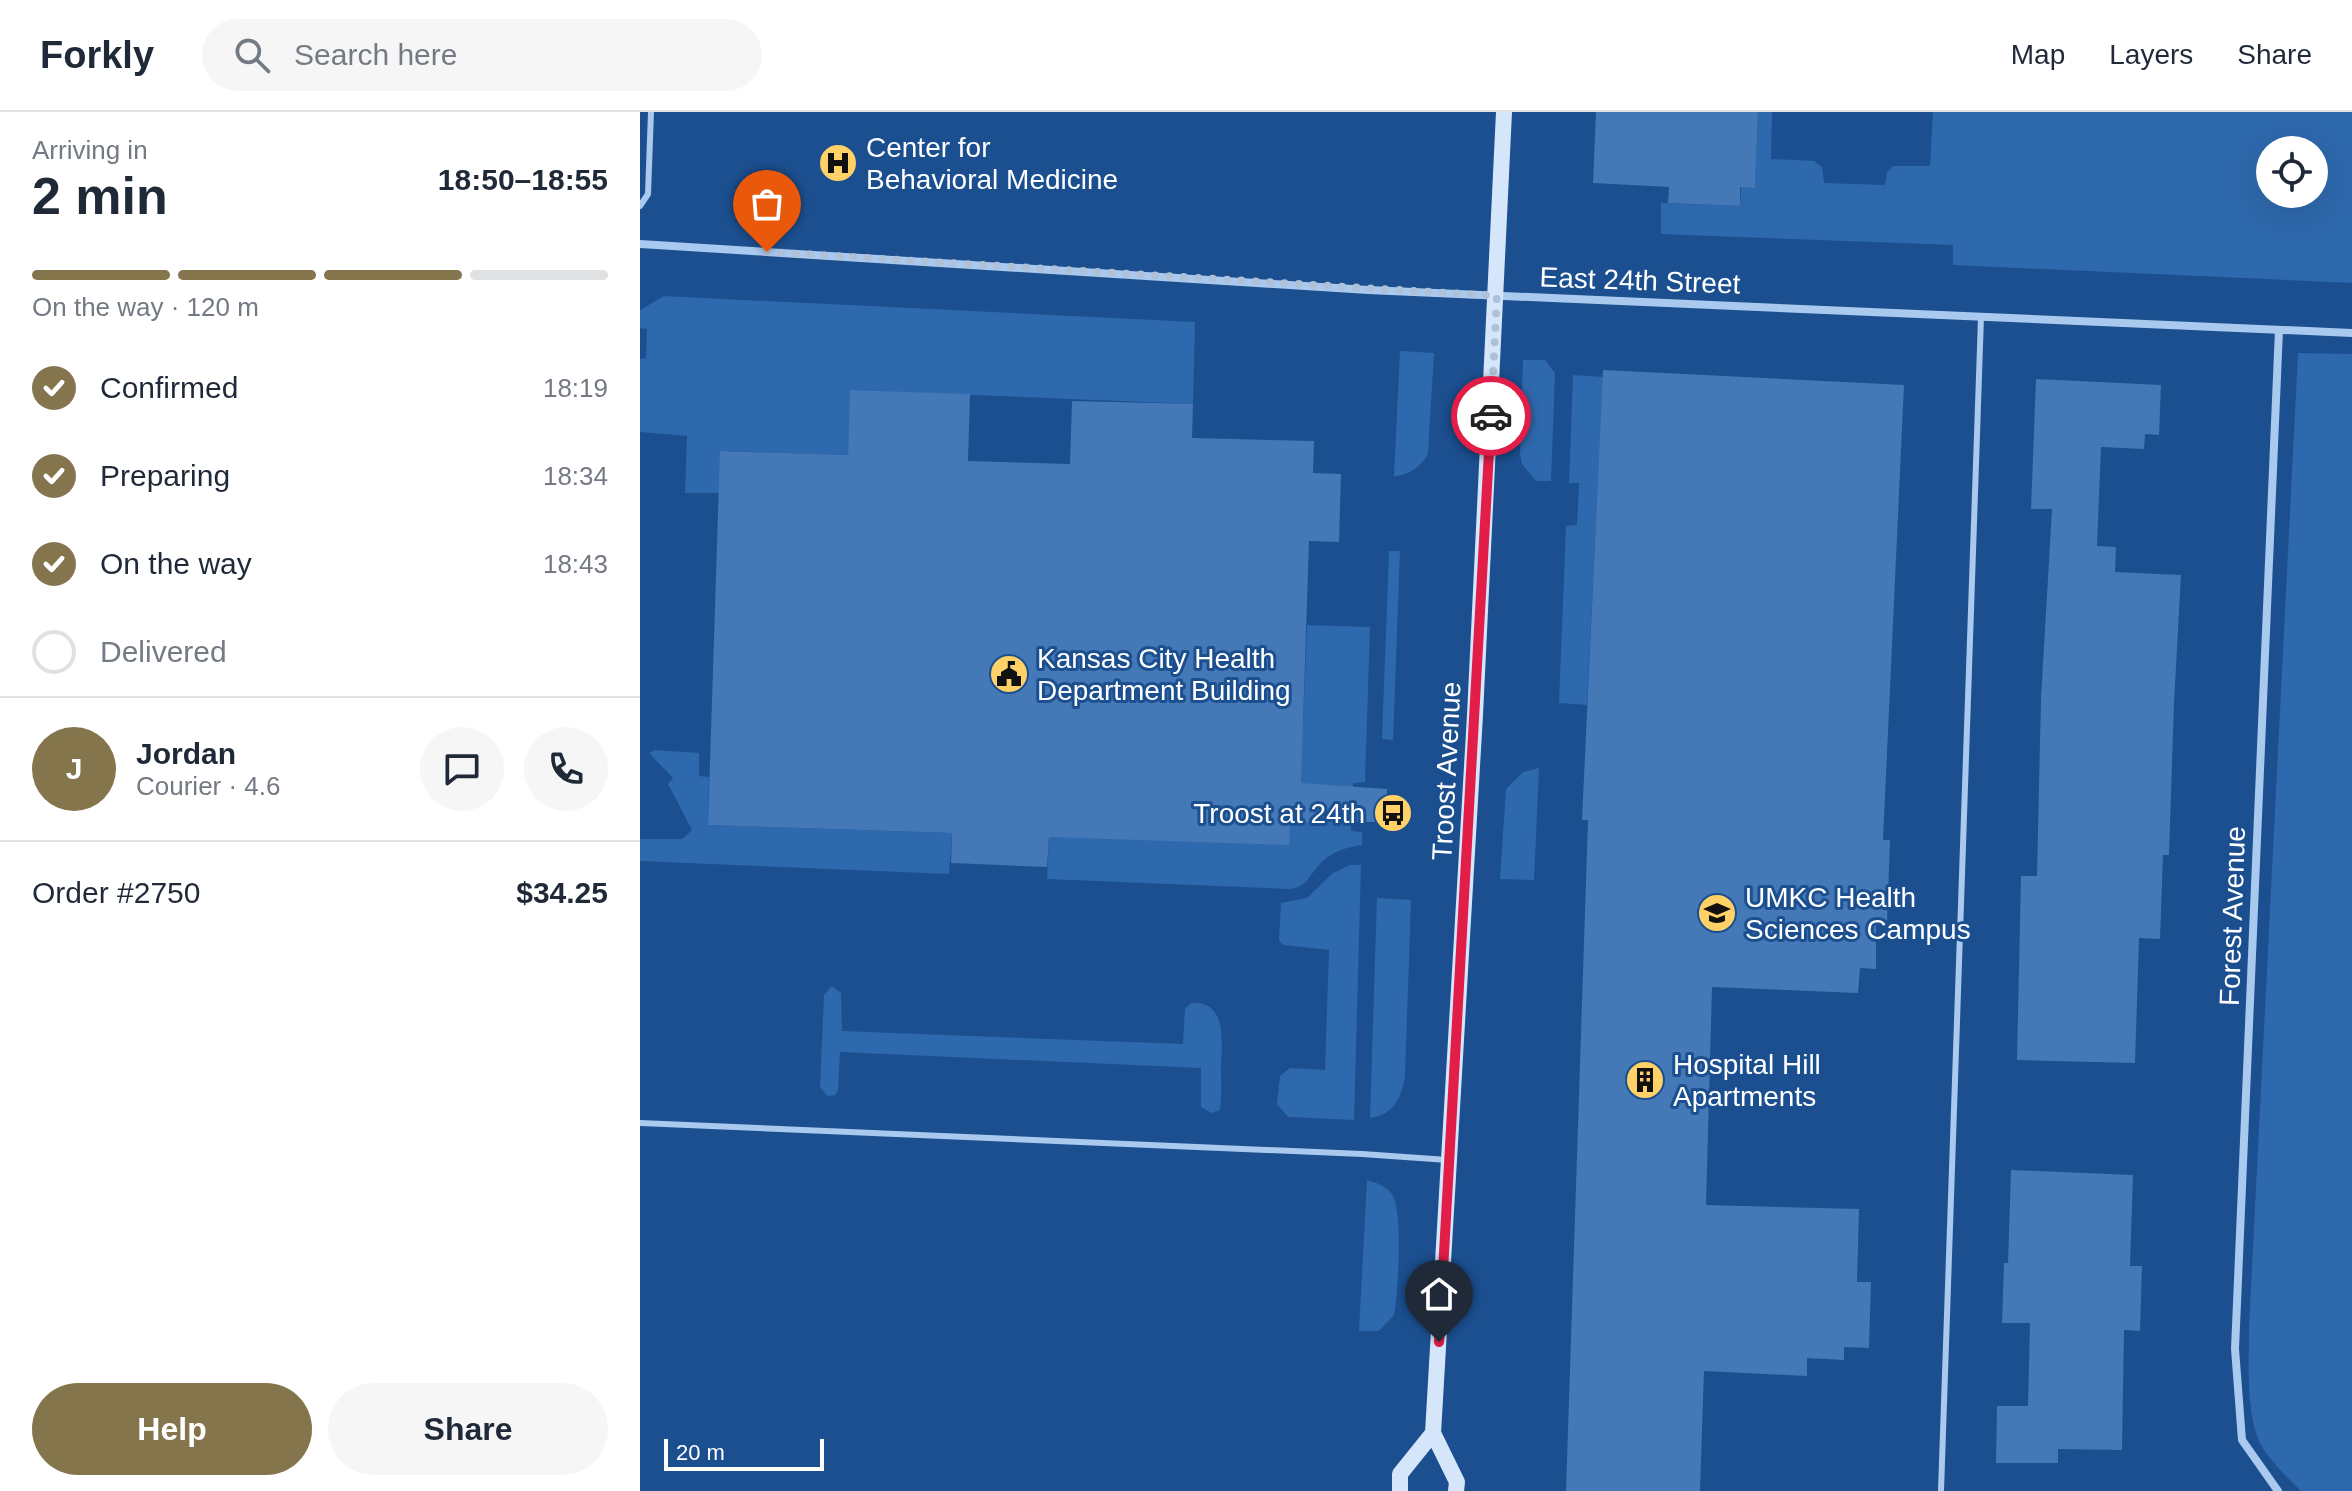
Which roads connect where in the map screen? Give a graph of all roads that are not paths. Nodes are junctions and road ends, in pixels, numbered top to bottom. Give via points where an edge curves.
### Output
1 (651, 112) edge
2 (1504, 112) edge
3 (640, 206) edge
4 (640, 244) edge
5 (1497, 296) junction
6 (1981, 317) junction
7 (2279, 330) junction
8 (2352, 333) edge
9 (640, 1123) edge
10 (1451, 1160) junction
11 (1433, 1433) junction
12 (1400, 1491) edge
13 (1456, 1491) edge
14 (1941, 1491) edge
15 (2278, 1491) edge

1 - 3 lane via 648,194
2 - 5 main road, Troost Avenue
4 - 5 street, East 24th Street
5 - 6 street, East 24th Street
5 - 10 main road, Troost Avenue
6 - 7 street, East 24th Street
6 - 14 lane
7 - 8 street, East 24th Street
7 - 15 street, Forest Avenue via 2235,1349 2242,1440
9 - 10 lane
10 - 11 main road, Troost Avenue
11 - 12 main road via 1400,1474
11 - 13 main road, Troost Avenue via 1457,1482

